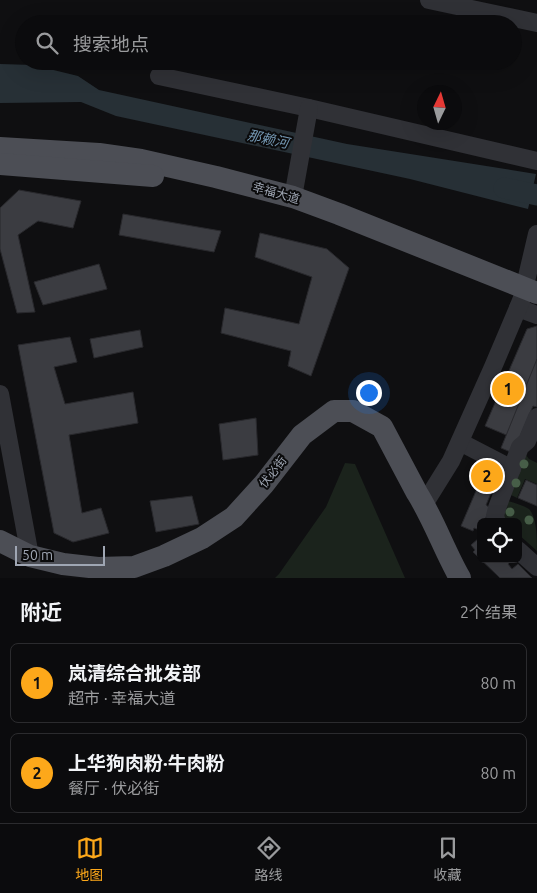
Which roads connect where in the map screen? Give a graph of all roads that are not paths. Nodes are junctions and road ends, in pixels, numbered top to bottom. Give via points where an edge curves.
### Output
1 (429, 0) edge
2 (499, 15) edge
3 (522, 20) edge
4 (537, 23) edge
5 (159, 76) dead end
6 (308, 108) junction
7 (0, 148) edge
8 (537, 162) edge
9 (0, 164) edge
10 (293, 197) junction
11 (537, 234) edge
12 (531, 292) edge
13 (0, 394) edge
14 (537, 417) edge
15 (464, 440) junction
16 (514, 464) junction
17 (428, 507) junction
18 (496, 518) edge
19 (0, 541) edge
20 (522, 554) edge
21 (30, 556) junction
22 (537, 567) edge
23 (460, 578) edge
24 (468, 578) edge

1 - 2 street
3 - 4 street
5 - 6 street
6 - 8 street
6 - 10 street
7 - 10 main road, 幸福大道 via 141,160
9 - 12 main road, 幸福大道 via 151,176 327,221
10 - 12 main road, 幸福大道
11 - 12 street
12 - 15 street via 493,367
13 - 21 street
14 - 16 street
15 - 16 street
15 - 17 street
16 - 18 street
17 - 21 main road, 伏必街 via 382,427 353,411 334,411 302,435 234,517 202,538 134,567 98,568
17 - 23 main road, 伏必街
17 - 24 main road, 伏必街
19 - 21 main road, 伏必街
20 - 22 street

